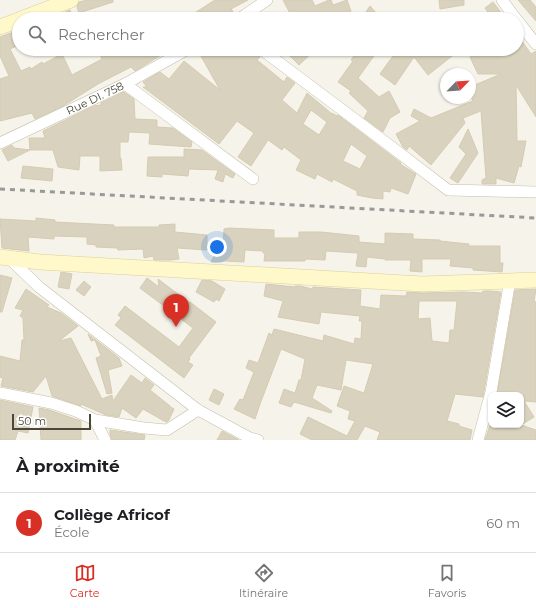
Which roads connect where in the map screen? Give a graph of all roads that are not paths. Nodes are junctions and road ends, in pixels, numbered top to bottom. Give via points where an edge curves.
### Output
1 (71, 0) edge
2 (267, 0) edge
3 (502, 0) edge
4 (39, 12) edge
5 (249, 12) edge
6 (511, 12) edge
7 (12, 22) edge
8 (0, 27) edge
9 (524, 28) edge
10 (536, 44) edge
11 (176, 56) edge
12 (270, 56) edge
13 (126, 84) junction
14 (0, 143) edge
15 (253, 179) dead end
16 (536, 192) edge
17 (5, 258) edge
18 (510, 280) junction
19 (536, 280) edge
20 (0, 393) edge
21 (198, 410) junction
22 (95, 420) junction
23 (253, 439) edge
24 (105, 440) edge
25 (478, 440) edge

1 - 4 street
2 - 5 street
3 - 6 street
7 - 8 street
9 - 10 street
11 - 13 street, Rue DI. 758
12 - 16 street via 448,190
13 - 14 street, Rue DI. 758
13 - 15 street
17 - 18 street via 422,284
17 - 21 street
18 - 19 street
18 - 25 street via 491,392
20 - 22 street via 51,403
21 - 22 street via 167,430
21 - 23 street
22 - 24 street

